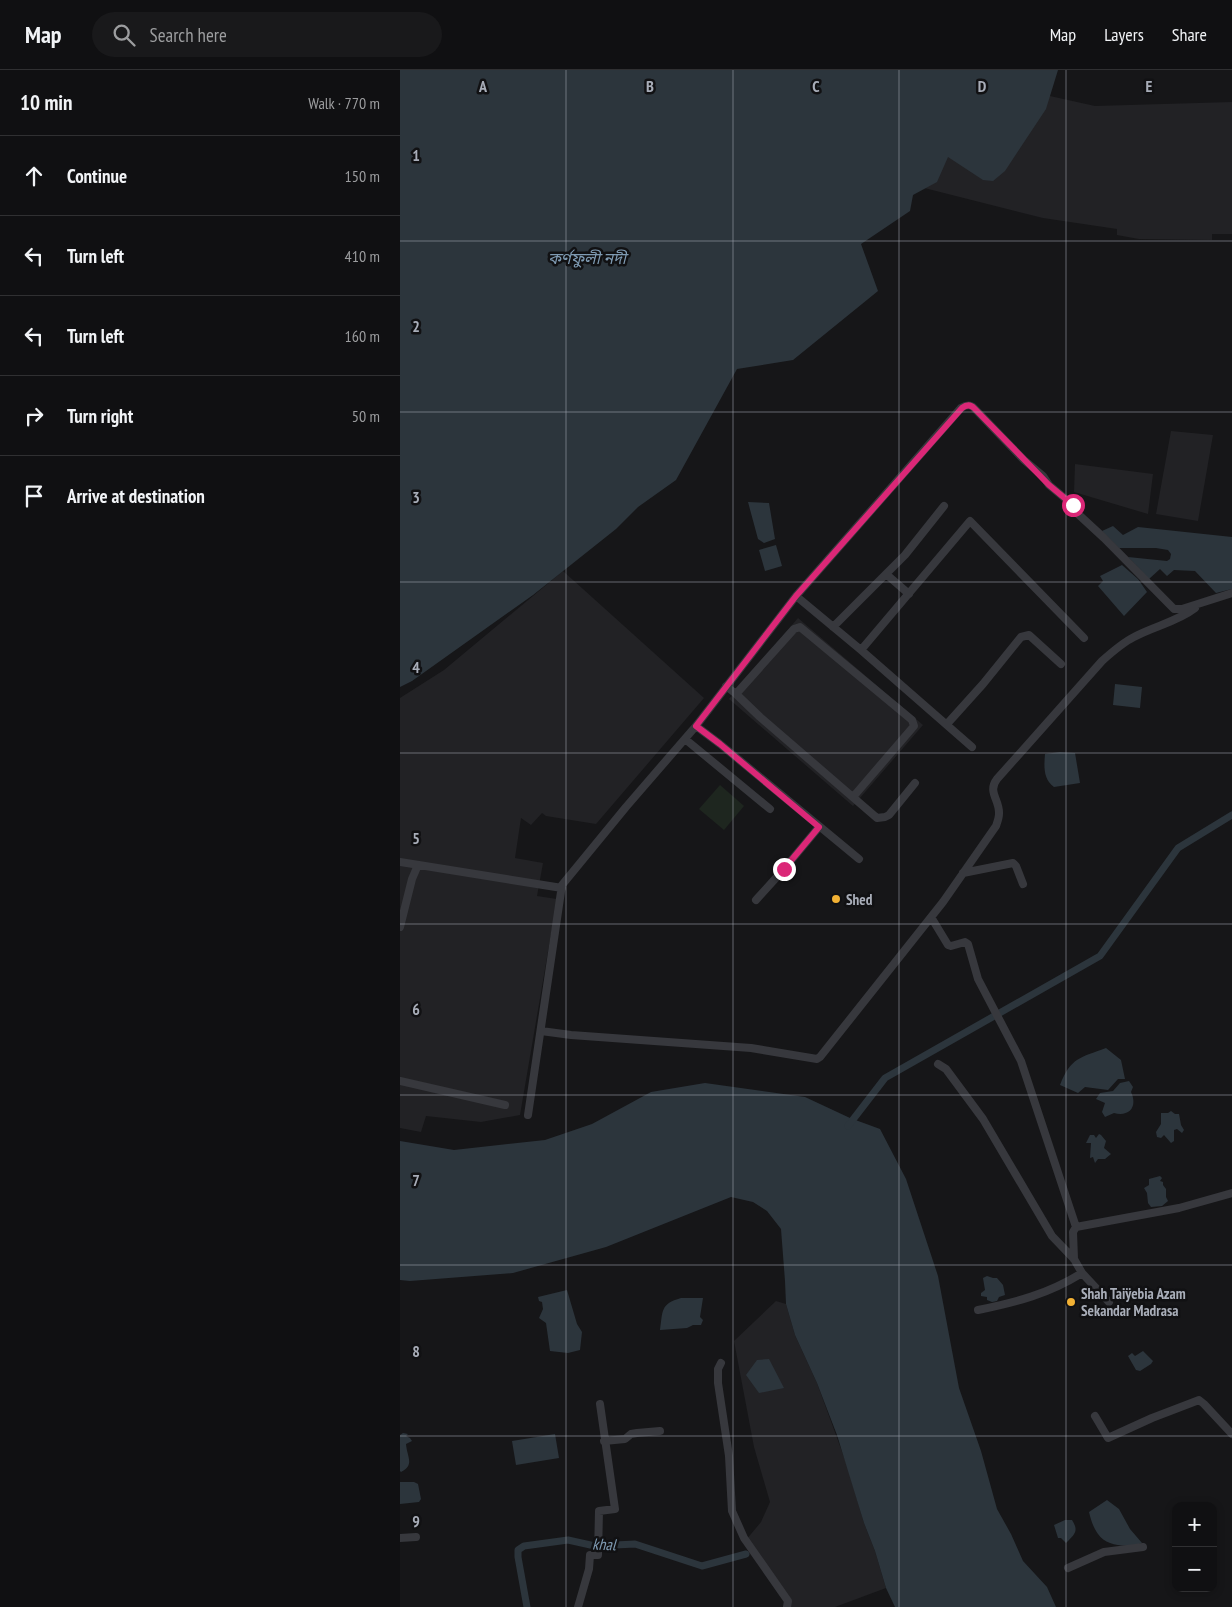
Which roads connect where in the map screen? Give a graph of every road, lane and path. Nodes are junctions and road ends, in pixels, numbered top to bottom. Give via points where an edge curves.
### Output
1 (944, 506) dead end
2 (886, 574) junction
3 (1232, 593) edge
4 (909, 594) junction
5 (796, 596) junction
6 (1202, 602) junction
7 (833, 627) junction
8 (1084, 638) dead end
9 (862, 650) junction
10 (1060, 664) dead end
11 (726, 686) junction
12 (736, 694) junction
13 (947, 724) junction
14 (696, 726) junction
15 (684, 739) junction
16 (972, 747) dead end
17 (915, 783) dead end
18 (853, 797) junction
19 (770, 809) dead end
20 (819, 827) junction
21 (859, 859) dead end
22 (400, 862) edge
23 (418, 865) junction
24 (963, 873) junction
25 (1023, 884) dead end
26 (562, 888) junction
27 (756, 900) dead end
28 (931, 918) junction
29 (400, 927) edge
30 (541, 1031) junction
31 (938, 1064) dead end
32 (400, 1081) edge
33 (505, 1104) dead end
34 (528, 1115) dead end
35 (1232, 1193) edge
36 (1076, 1227) junction
37 (1074, 1259) junction
38 (1082, 1273) junction
39 (1109, 1302) dead end
40 (978, 1310) dead end
41 (721, 1363) dead end
42 (600, 1404) dead end
43 (1095, 1416) dead end
44 (660, 1431) dead end
45 (1232, 1434) edge
46 (604, 1441) junction
47 (416, 1537) dead end
48 (400, 1538) edge
49 (1143, 1547) dead end
50 (1068, 1568) dead end
51 (578, 1607) edge
52 (788, 1607) edge

1 - 2 street
2 - 4 street
2 - 7 street
3 - 6 street
4 - 8 street via 970,521
4 - 9 street
5 - 6 street via 966,405 974,408 1049,485 1073,505 1078,514 1174,609 1182,610
5 - 7 street
5 - 11 street
6 - 24 street via 1181,617 1120,645 1067,699 993,784 1000,814 998,821
7 - 9 street
9 - 13 street
10 - 13 street via 1029,635 1021,637
11 - 12 street
11 - 14 street
12 - 18 street
12 - 18 street via 794,629 800,627 912,720 914,726
13 - 16 street
14 - 15 street
14 - 20 street
15 - 19 street
15 - 26 street
17 - 18 street via 885,817 877,818
20 - 21 street
20 - 27 street
22 - 23 street
23 - 26 street
23 - 29 street
24 - 25 street via 1013,864
24 - 28 street
26 - 30 street
28 - 30 street via 816,1059 751,1048
28 - 36 street via 948,945 968,944 978,979 1021,1062
30 - 34 street
31 - 37 street via 946,1069 983,1118 1052,1236
32 - 33 street
35 - 36 street via 1179,1208
36 - 37 street via 1073,1232
37 - 38 street
38 - 39 street
38 - 40 street via 1060,1286 1017,1302
41 - 52 street via 718,1383 729,1456 732,1511 744,1538 788,1601
42 - 46 street
43 - 45 street via 1108,1438 1199,1400
44 - 46 street
46 - 51 street via 615,1509 599,1511 598,1555 590,1554
47 - 48 street
49 - 50 street via 1104,1552

